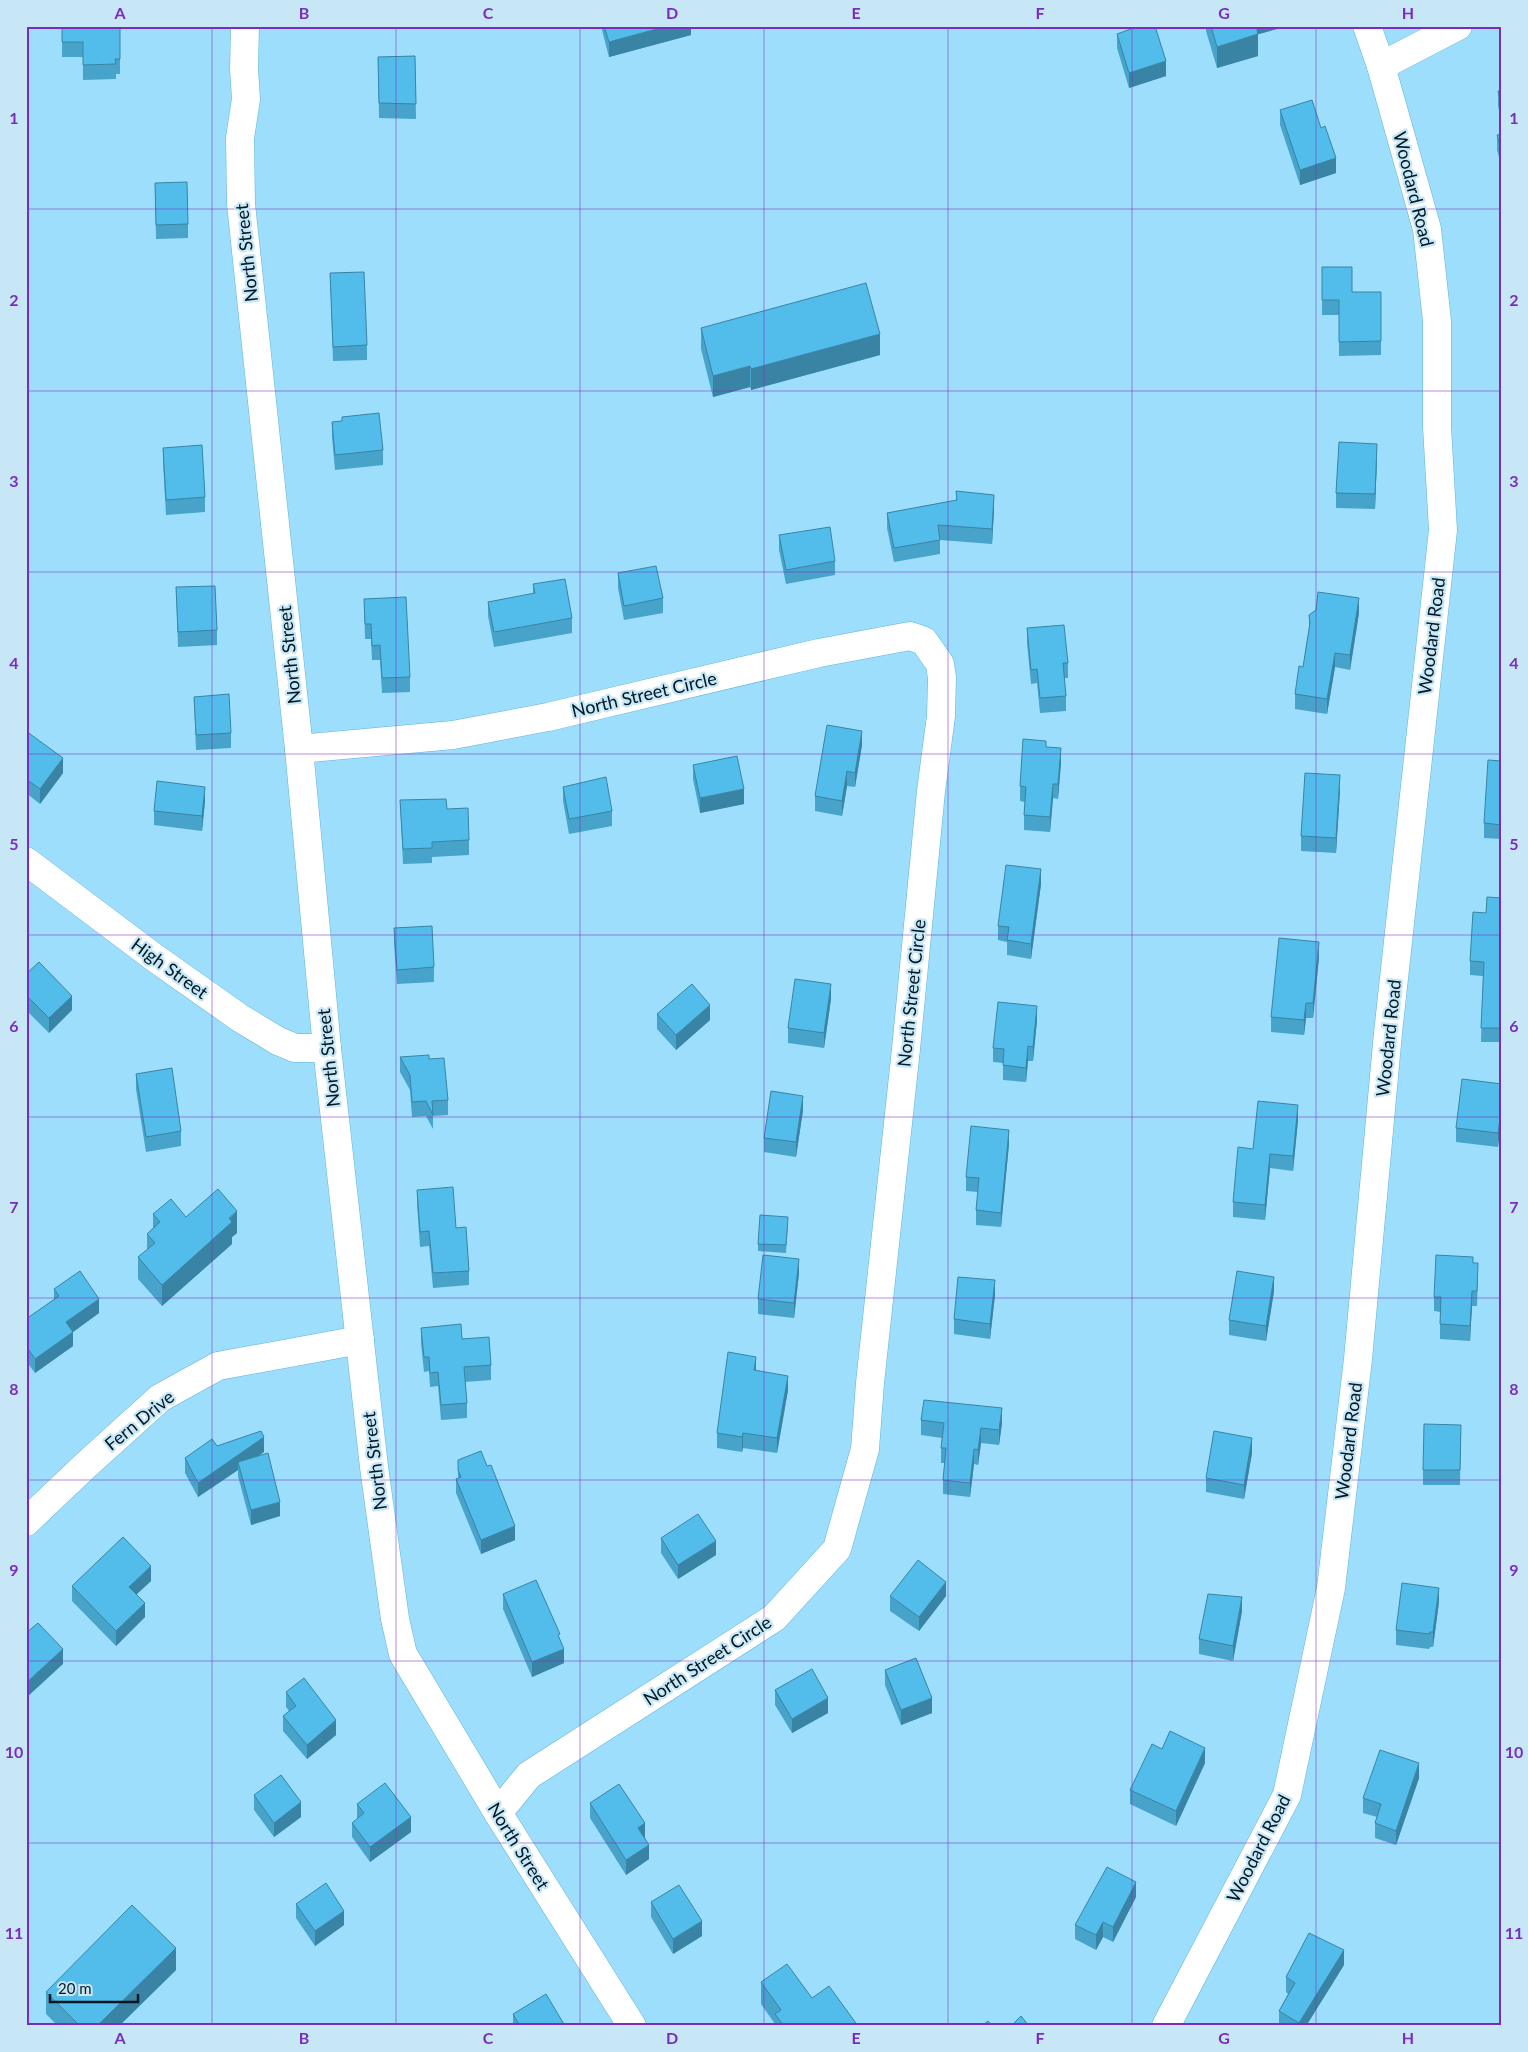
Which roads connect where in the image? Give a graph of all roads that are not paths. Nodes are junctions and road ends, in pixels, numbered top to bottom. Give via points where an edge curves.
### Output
1 (245, 26) edge
2 (1366, 26) edge
3 (1458, 26) edge
4 (1381, 66) junction
5 (299, 749) junction
6 (26, 860) edge
7 (327, 1048) junction
8 (360, 1340) junction
9 (26, 1522) edge
10 (498, 1813) junction
11 (632, 2026) edge
12 (1166, 2026) edge

1 - 5 street, North Street via 246,99 240,138 241,204
2 - 4 street, Woodard Road
3 - 4 street
4 - 12 street, Woodard Road via 1428,229 1437,321 1437,427 1443,530 1388,1033 1358,1359 1331,1588 1287,1795
5 - 7 street, North Street
5 - 10 street, North Street Circle via 453,734 548,717 819,652 910,636 924,641 940,664 941,716 865,1450 838,1549 774,1618 529,1775
6 - 7 street, High Street via 240,1018 295,1048
7 - 8 street, North Street
8 - 9 street, Fern Drive via 218,1366 160,1398
8 - 10 street, North Street via 391,1602 403,1654
10 - 11 street, North Street

